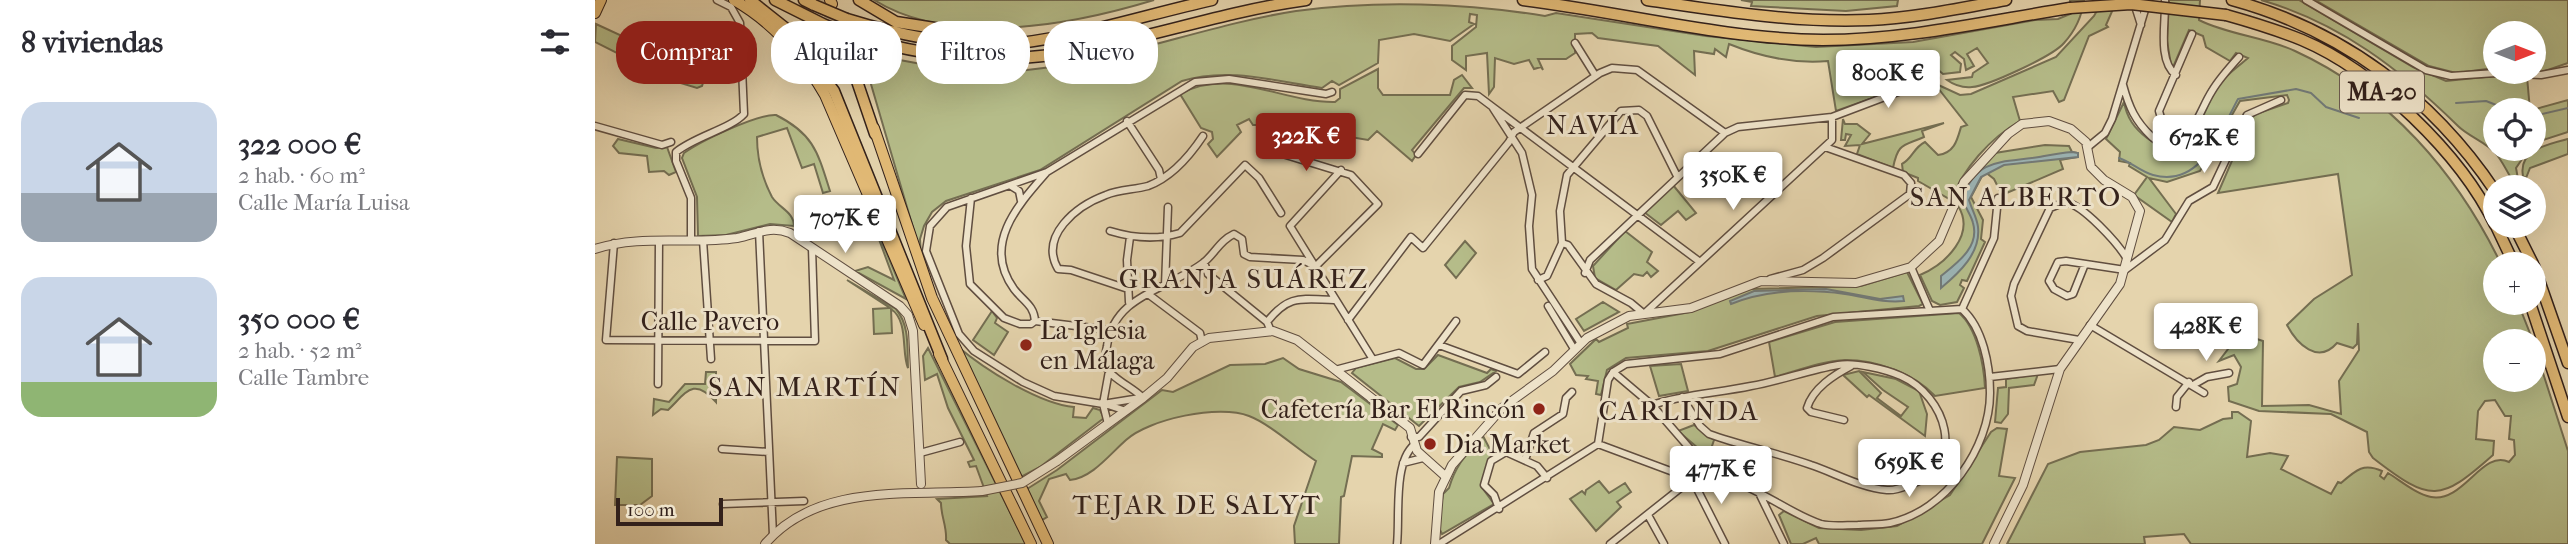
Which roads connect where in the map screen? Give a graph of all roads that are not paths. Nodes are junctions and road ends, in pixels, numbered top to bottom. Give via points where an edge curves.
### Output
1 (601, 0) edge
2 (717, 0) edge
3 (734, 0) edge
4 (750, 0) edge
5 (775, 0) edge
6 (859, 0) edge
7 (1212, 0) edge
8 (1306, 0) edge
9 (1523, 0) edge
10 (1647, 0) edge
11 (2006, 0) edge
12 (2133, 0) edge
13 (2148, 0) edge
14 (2165, 0) edge
15 (2232, 0) edge
16 (2306, 0) edge
17 (809, 3) edge
18 (595, 13) edge
19 (817, 21) edge
20 (2141, 25) junction
21 (2192, 34) dead end
22 (1037, 40) junction
23 (1575, 43) dead end
24 (902, 50) edge
25 (2239, 57) dead end
26 (2568, 70) edge
27 (1595, 75) junction
28 (2176, 75) junction
29 (1935, 78) dead end
30 (861, 84) edge
31 (2123, 85) junction
32 (1332, 92) dead end
33 (2281, 100) dead end
34 (1494, 108) junction
35 (1832, 117) junction
36 (1127, 121) junction
37 (595, 126) edge
38 (1523, 127) junction
39 (1725, 133) junction
40 (876, 134) joint
41 (1203, 136) dead end
42 (1512, 136) junction
43 (671, 142) dead end
44 (2179, 144) junction
45 (1825, 146) junction
46 (2088, 147) junction
47 (1276, 152) dead end
48 (1418, 154) dead end
49 (1576, 167) junction
50 (1341, 170) junction
51 (1047, 172) junction
52 (2483, 175) edge
53 (1677, 176) junction
54 (1161, 179) junction
55 (1011, 186) junction
56 (971, 198) junction
57 (1998, 198) dead end
58 (1021, 201) junction
59 (2483, 201) edge
60 (1168, 207) dead end
61 (1281, 213) dead end
62 (1637, 214) junction
63 (759, 231) junction
64 (1110, 231) dead end
65 (1167, 236) junction
66 (1130, 237) junction
67 (691, 240) junction
68 (702, 240) junction
69 (659, 241) junction
70 (614, 243) junction
71 (1562, 243) junction
72 (812, 248) junction
73 (595, 249) edge
74 (2127, 259) junction
75 (1203, 262) junction
76 (1700, 262) junction
77 (2085, 264) junction
78 (1314, 267) junction
79 (1912, 267) junction
80 (2125, 270) junction
81 (1585, 273) junction
82 (1538, 280) junction
83 (1761, 281) junction
84 (1165, 286) junction
85 (1128, 289) junction
86 (1148, 294) junction
87 (1334, 300) junction
88 (2546, 301) edge
89 (1129, 302) junction
90 (1548, 306) dead end
91 (1962, 309) junction
92 (1930, 311) junction
93 (1644, 313) junction
94 (2534, 315) edge
95 (1035, 320) junction
96 (1347, 320) junction
97 (1455, 321) dead end
98 (1267, 322) junction
99 (2090, 325) junction
100 (1109, 330) junction
101 (1271, 331) junction
102 (2079, 340) junction
103 (657, 341) junction
104 (709, 341) junction
105 (765, 341) junction
106 (1202, 342) junction
107 (1439, 345) junction
108 (1577, 346) junction
109 (1545, 352) dead end
110 (1372, 358) junction
111 (711, 359) dead end
112 (942, 359) junction
113 (2568, 362) edge
114 (1352, 365) junction
115 (1853, 365) junction
116 (2060, 369) junction
117 (1335, 370) junction
118 (1109, 371) junction
119 (1613, 372) junction
120 (2229, 373) dead end
121 (1496, 377) dead end
122 (1990, 377) junction
123 (1350, 382) junction
124 (2191, 383) junction
125 (658, 384) dead end
126 (1572, 392) dead end
127 (2204, 393) dead end
128 (1682, 397) junction
129 (1143, 398) junction
130 (1103, 404) junction
131 (1652, 405) junction
132 (2176, 407) dead end
133 (1126, 411) junction
134 (2568, 417) edge
135 (1845, 420) dead end
136 (1108, 424) junction
137 (1412, 441) junction
138 (960, 442) dead end
139 (1598, 444) junction
140 (722, 449) dead end
141 (769, 452) junction
142 (920, 453) junction
143 (1423, 458) junction
144 (1525, 460) junction
145 (1403, 463) junction
146 (1445, 476) junction
147 (1547, 478) junction
148 (1692, 479) junction
149 (1729, 481) junction
150 (921, 484) junction
151 (941, 493) junction
152 (909, 494) junction
153 (1760, 495) junction
154 (772, 502) junction
155 (804, 502) dead end
156 (723, 504) dead end
157 (1784, 506) junction
158 (1499, 509) junction
159 (1648, 514) junction
160 (1772, 519) junction
161 (773, 535) junction
162 (1453, 537) junction
163 (1436, 541) edge
164 (765, 544) edge
165 (1031, 544) edge
166 (1048, 544) edge
167 (1397, 544) edge
168 (1429, 544) edge
169 (1447, 544) edge
170 (1610, 544) edge
171 (1664, 544) edge
172 (1724, 544) edge
173 (1784, 544) edge
174 (1994, 544) edge

1 - 18 main road
2 - 67 street via 736,13 740,23 744,114 676,152 691,198
3 - 112 main road via 783,36 825,95 905,289
4 - 112 highway via 789,31 834,90
5 - 19 highway, bridge
6 - 22 highway via 896,22 918,27
7 - 22 highway
8 - 24 highway via 1072,52 945,56
9 - 59 highway, MA-20, bridge via 1820,40 1884,38 2070,8 2131,4 2226,15 2303,41 2343,64 2391,99 2440,144
10 - 11 highway via 1763,17 1832,20 1906,17
12 - 20 street
13 - 20 street
14 - 28 street via 2167,60
15 - 52 highway, MA-20 via 2332,38 2388,74 2444,125
16 - 26 street via 2426,69 2451,76 2541,75
17 - 22 highway, bridge via 847,19 944,41 991,44
20 - 31 street
21 - 28 street
23 - 27 street
25 - 44 street
27 - 38 street
27 - 39 street via 1612,68 1637,70
28 - 44 street via 2159,111 2165,132
29 - 35 street
30 - 40 highway
31 - 44 street via 2131,113 2145,131 2168,145
31 - 46 street via 2105,133
32 - 36 street via 1210,79 1180,88
33 - 80 street via 2247,115 2213,187 2192,198 2165,240
34 - 38 street
34 - 42 street
34 - 48 street via 1478,96 1465,95
35 - 39 street via 1738,127
35 - 45 street via 1832,140
36 - 51 street
36 - 54 street
37 - 43 street via 662,145
38 - 42 street
38 - 49 street
39 - 53 street
40 - 166 main road via 932,298
41 - 54 street via 1181,165
42 - 82 street via 1522,153 1532,195 1532,270
42 - 96 street via 1423,248 1411,237
45 - 76 street
45 - 83 street via 1904,175 1911,183 1910,194 1803,270
46 - 74 street via 2091,167 2138,202 2140,211
46 - 79 street via 2069,128 2054,121 2031,122 2014,129 1964,182 1940,241
47 - 50 street
49 - 53 street via 1615,115 1639,110 1647,116
49 - 62 street
49 - 71 street via 1562,187
50 - 78 street via 1290,226
50 - 78 street via 1378,204
51 - 55 street
51 - 58 street
53 - 62 street
54 - 85 street via 1089,202 1071,216 1051,246 1058,269
55 - 56 street
55 - 58 street via 1019,191
56 - 95 street via 966,246 970,284 1004,318 1020,324
56 - 130 street via 937,215 926,238 926,251 960,334 981,356 1033,388 1069,400
57 - 91 street via 1994,238
58 - 95 street via 1008,220 1002,260 1015,290 1032,307
60 - 65 street
61 - 65 street via 1245,165 1195,220 1180,233
62 - 76 street
62 - 81 street via 1590,260
63 - 68 street
63 - 72 street via 779,229
63 - 105 street
64 - 66 street
65 - 66 street
65 - 84 street
66 - 85 street
67 - 68 street
67 - 69 street
68 - 104 street
69 - 70 street
69 - 103 street
70 - 73 street
70 - 103 street, Calle Pavero via 606,340
71 - 81 street via 1568,245
71 - 82 street via 1547,276
72 - 105 street, Calle Pavero via 815,341
72 - 142 street via 908,315 913,331
74 - 80 street
74 - 102 street via 2079,207 2064,202 2050,208 2014,284 2013,314 2018,326 2028,331
75 - 78 street via 1219,244 1238,234 1244,254 1303,260
75 - 84 street
75 - 98 street via 1208,274
76 - 93 street
77 - 77 street via 2073,294 2067,296 2049,281 2058,262
77 - 80 street
78 - 87 street
79 - 83 street via 1856,283
79 - 92 street
80 - 99 street
81 - 93 street
82 - 108 street
83 - 93 street via 1691,308
84 - 86 street
85 - 89 street
86 - 89 street
86 - 106 street via 1200,333
87 - 96 street
87 - 98 street via 1293,299
88 - 113 highway
89 - 100 street
90 - 108 street
91 - 92 street
91 - 122 street via 1977,328
92 - 119 street via 1833,317 1720,354 1636,362
93 - 108 street via 1616,321
94 - 134 highway
95 - 100 street
96 - 110 street
97 - 107 street
98 - 101 street
99 - 102 street
99 - 124 street
100 - 118 street via 1105,362
101 - 106 street
101 - 117 street via 1290,335
102 - 116 street
103 - 104 street, Calle Pavero
103 - 125 street
104 - 105 street, Calle Pavero
104 - 111 street
105 - 141 street
106 - 129 street
107 - 109 street via 1518,374
107 - 110 street via 1423,365 1399,353
108 - 146 street via 1553,371 1499,411
110 - 114 street
112 - 165 main road
114 - 117 street
114 - 123 street via 1347,374
115 - 128 street
115 - 128 street via 1899,375 1930,396 1939,411 1944,448 1937,470 1924,480 1887,490 1719,438 1700,426
115 - 135 street via 1833,375 1808,403 1811,412
116 - 122 street
116 - 174 street via 2023,485
117 - 123 street
118 - 129 street
118 - 130 street
119 - 131 street
119 - 139 street via 1604,396
120 - 124 street
121 - 137 street via 1486,385 1461,391
122 - 157 street via 1986,432 1953,488 1929,505 1891,523 1833,526
123 - 137 street via 1410,428
124 - 127 street
124 - 132 street via 2177,397
126 - 144 street via 1563,414 1534,433
128 - 131 street
129 - 130 street
129 - 133 street
130 - 133 street
130 - 136 street
131 - 149 street via 1698,458
133 - 136 street
136 - 151 street, bridge via 1022,483
137 - 143 street
137 - 145 street
138 - 142 street
139 - 147 street
139 - 148 street
140 - 141 street
141 - 154 street
142 - 150 street
143 - 145 street
143 - 146 street
144 - 147 street
144 - 158 street via 1506,452 1491,460 1484,485
145 - 167 street
146 - 163 street via 1439,492
147 - 158 street
148 - 149 street via 1705,476
148 - 159 street
148 - 172 street
149 - 153 street
150 - 151 street
150 - 152 street
151 - 152 street
152 - 161 street via 823,503
153 - 157 street
153 - 160 street
154 - 155 street
154 - 156 street
154 - 161 street
157 - 160 street
158 - 162 street
159 - 170 street
159 - 171 street
160 - 173 street
161 - 164 street
162 - 163 street
162 - 169 street
163 - 168 street

